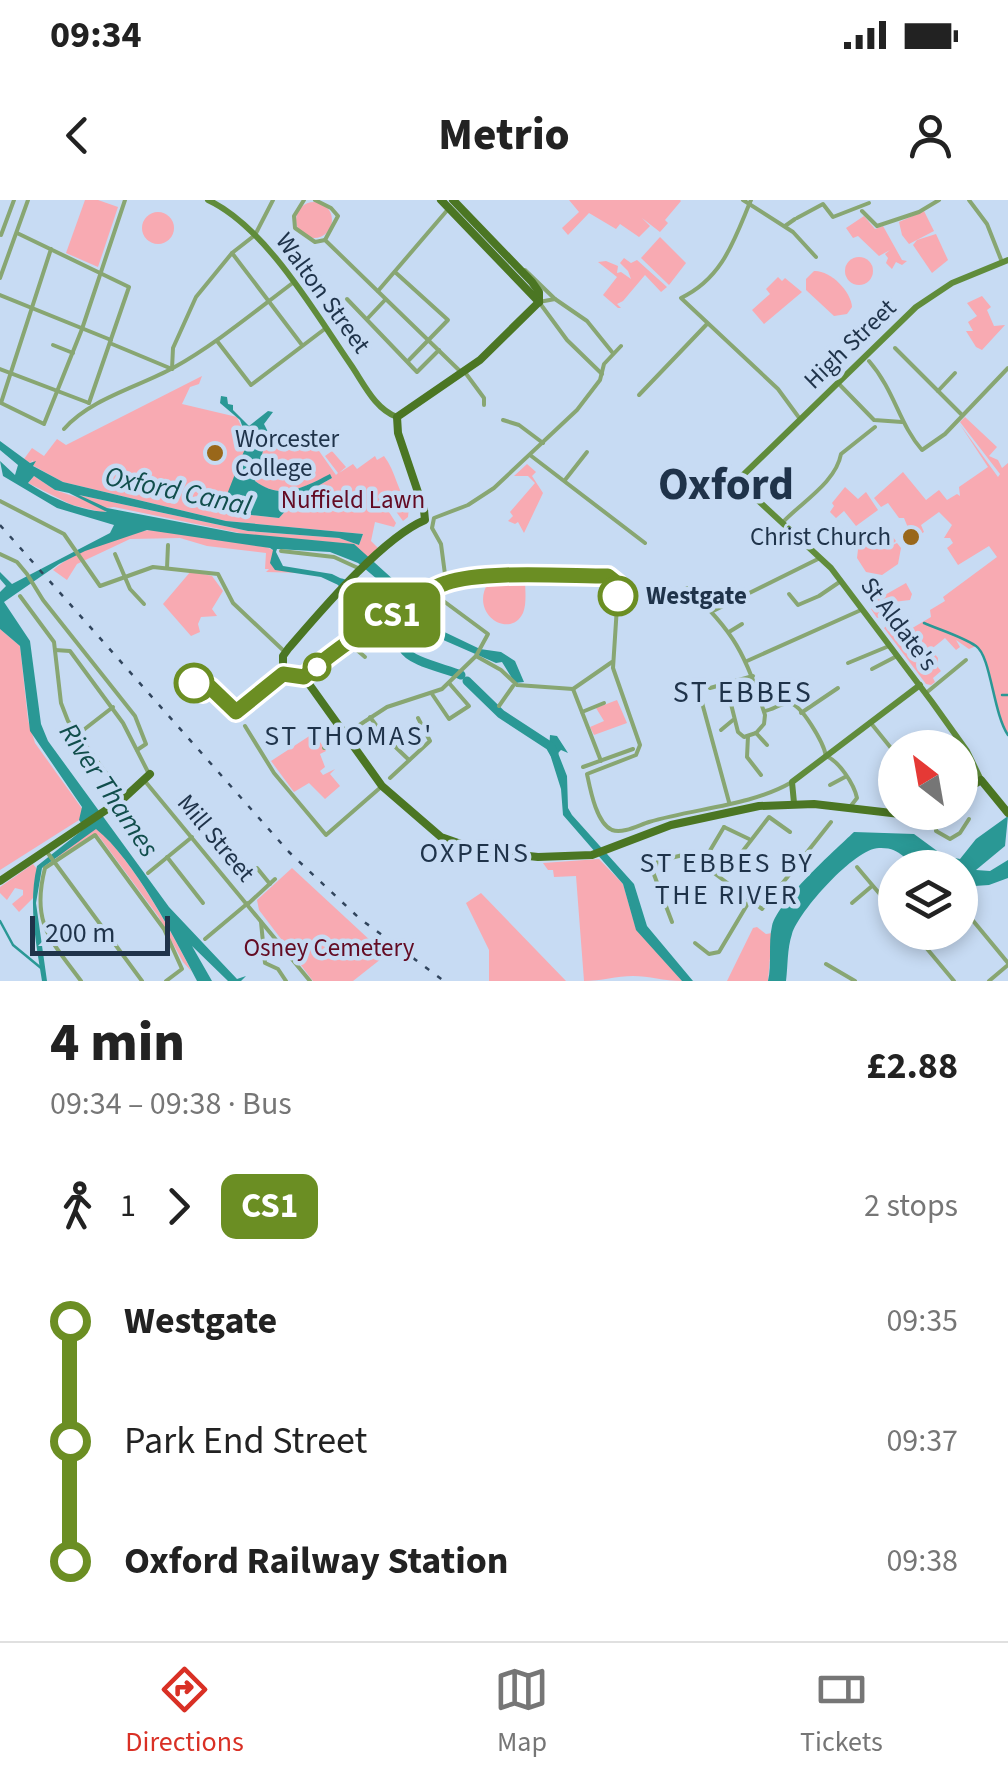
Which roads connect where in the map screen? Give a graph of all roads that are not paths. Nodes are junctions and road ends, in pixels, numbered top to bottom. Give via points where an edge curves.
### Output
1 (14, 200) edge
2 (28, 200) edge
3 (124, 200) edge
4 (208, 200) edge
5 (273, 200) edge
6 (304, 200) edge
7 (315, 200) edge
8 (441, 200) edge
9 (743, 200) edge
10 (939, 200) edge
11 (969, 200) edge
12 (750, 202) edge
13 (452, 203) edge
14 (869, 204) dead end
15 (860, 209) junction
16 (785, 226) junction
17 (0, 234) edge
18 (16, 236) junction
19 (252, 238) junction
20 (325, 240) junction
21 (51, 249) junction
22 (232, 253) junction
23 (816, 258) dead end
24 (1005, 261) edge
25 (516, 267) junction
26 (395, 272) junction
27 (100, 273) junction
28 (0, 278) edge
29 (294, 282) junction
30 (378, 291) junction
31 (0, 296) edge
32 (347, 299) dead end
33 (386, 299) junction
34 (555, 299) junction
35 (268, 301) junction
36 (539, 302) junction
37 (32, 308) junction
38 (368, 318) junction
39 (708, 324) junction
40 (82, 328) junction
41 (326, 328) junction
42 (429, 340) junction
43 (218, 341) junction
44 (111, 342) junction
45 (53, 345) dead end
46 (302, 345) junction
47 (621, 346) dead end
48 (896, 348) dead end
49 (438, 350) junction
50 (73, 353) junction
51 (613, 354) junction
52 (409, 360) junction
53 (869, 361) dead end
54 (1008, 368) edge
55 (0, 369) edge
56 (172, 369) junction
57 (463, 372) junction
58 (11, 373) junction
59 (602, 374) junction
60 (955, 374) dead end
61 (838, 383) junction
62 (58, 390) junction
63 (938, 391) junction
64 (638, 396) dead end
65 (1, 403) edge
66 (91, 405) junction
67 (484, 405) dead end
68 (962, 415) junction
69 (397, 416) junction
70 (800, 419) junction
71 (503, 420) dead end
72 (903, 422) junction
73 (874, 428) dead end
74 (64, 429) dead end
75 (543, 443) junction
76 (587, 452) dead end
77 (530, 455) junction
78 (565, 480) junction
79 (737, 481) joint
80 (0, 501) edge
81 (782, 522) junction
82 (645, 543) dead end
83 (168, 545) dead end
84 (281, 551) dead end
85 (0, 554) edge
86 (115, 554) dead end
87 (822, 557) junction
88 (167, 568) junction
89 (362, 571) junction
90 (126, 578) junction
91 (841, 581) junction
92 (446, 582) junction
93 (687, 588) dead end
94 (432, 589) junction
95 (789, 594) dead end
96 (20, 596) dead end
97 (144, 604) dead end
98 (861, 610) junction
99 (713, 612) junction
100 (742, 624) dead end
101 (729, 632) junction
102 (350, 644) junction
103 (890, 646) junction
104 (55, 650) junction
105 (286, 650) junction
106 (478, 653) junction
107 (897, 656) junction
108 (365, 657) dead end
109 (966, 660) dead end
110 (747, 661) junction
111 (612, 662) junction
112 (848, 663) dead end
113 (872, 669) dead end
114 (283, 674) junction
115 (753, 676) junction
116 (304, 677) junction
117 (452, 681) junction
118 (726, 684) junction
119 (516, 685) junction
120 (920, 685) junction
121 (698, 688) dead end
122 (710, 688) dead end
123 (838, 688) dead end
124 (573, 689) junction
125 (926, 693) junction
126 (432, 694) junction
127 (604, 703) dead end
128 (499, 706) dead end
129 (113, 707) junction
130 (764, 711) junction
131 (236, 712) dead end
132 (582, 712) junction
133 (802, 713) junction
134 (370, 717) junction
135 (418, 718) dead end
136 (732, 720) junction
137 (870, 722) junction
138 (244, 726) dead end
139 (720, 730) dead end
140 (878, 732) edge
141 (756, 733) junction
142 (77, 734) junction
143 (346, 734) junction
144 (748, 736) junction
145 (824, 745) junction
146 (767, 746) dead end
147 (324, 748) dead end
148 (137, 750) junction
149 (633, 750) dead end
150 (834, 750) junction
151 (826, 756) junction
152 (410, 760) junction
153 (602, 760) junction
154 (584, 766) dead end
155 (760, 775) dead end
156 (846, 776) junction
157 (147, 777) junction
158 (390, 778) dead end
159 (980, 780) joint
160 (792, 782) junction
161 (830, 785) dead end
162 (382, 786) junction
163 (124, 798) junction
164 (729, 802) junction
165 (794, 804) junction
166 (848, 808) junction
167 (878, 810) edge
168 (1007, 811) edge
169 (720, 812) junction
170 (831, 822) dead end
171 (724, 828) junction
172 (938, 830) edge
173 (962, 830) edge
174 (790, 832) dead end
175 (192, 836) junction
176 (750, 839) junction
177 (50, 856) junction
178 (167, 857) junction
179 (702, 864) junction
180 (732, 865) dead end
181 (857, 867) dead end
182 (257, 868) dead end
183 (148, 872) dead end
184 (0, 882) edge
185 (872, 886) junction
186 (878, 893) edge
187 (750, 900) junction
188 (852, 902) dead end
189 (204, 903) dead end
190 (248, 904) junction
191 (261, 919) junction
192 (672, 922) dead end
193 (978, 928) edge
194 (205, 939) dead end
195 (694, 943) dead end
196 (927, 950) edge
197 (826, 964) dead end
198 (1008, 964) edge
199 (79, 980) edge
200 (142, 981) edge
201 (166, 981) edge
202 (286, 981) edge
203 (310, 981) edge
204 (855, 981) edge
205 (954, 981) edge
206 (989, 981) edge

1 - 17 street
2 - 18 street
3 - 27 street
4 - 19 street, Walton Street via 235,216
5 - 19 street
6 - 20 street via 294,225 311,240
7 - 20 street via 338,216
8 - 13 main road
9 - 12 street
10 - 15 street via 877,226
11 - 24 street
12 - 16 street
12 - 39 street via 722,265 681,298
13 - 25 main road
13 - 26 street
13 - 36 main road
14 - 15 street
15 - 16 street via 833,217 822,204
16 - 23 street
17 - 18 street
18 - 21 street
18 - 28 street
19 - 22 street
19 - 29 street, Walton Street
20 - 30 street
21 - 27 street
21 - 37 street
22 - 35 street
22 - 56 street via 196,297
24 - 61 street, High Street via 930,297
25 - 34 street
25 - 36 main road via 535,286
26 - 30 street
26 - 42 street via 448,320
27 - 40 street
27 - 44 street via 128,287
29 - 35 street
29 - 41 street, Walton Street
30 - 33 street
31 - 37 street
32 - 38 street
33 - 38 street
33 - 42 street
34 - 36 street
34 - 51 street via 587,321
35 - 43 street
35 - 46 street
36 - 57 main road
36 - 59 street
37 - 40 street
37 - 58 street
38 - 52 street
39 - 64 street
39 - 70 street via 778,389
40 - 44 street
40 - 50 street
41 - 46 street
41 - 69 street, Walton Street via 379,406
42 - 49 street
42 - 52 street
43 - 46 street via 251,385
43 - 56 street
44 - 56 street
44 - 66 street
45 - 50 street
47 - 51 street
48 - 63 street
49 - 52 street via 418,372
49 - 57 street
50 - 62 street
51 - 59 street
53 - 72 street via 889,386
54 - 68 street
55 - 58 street
56 - 66 street
57 - 67 street
57 - 69 main road
58 - 62 street
58 - 65 street
59 - 75 street
60 - 63 street
61 - 70 street, High Street
61 - 72 street via 871,418
62 - 65 street via 44,424
62 - 66 street
63 - 68 street
66 - 74 street
68 - 72 street via 922,450
69 - 89 main road via 424,510 418,523
70 - 79 street, High Street
71 - 75 street
73 - 81 street via 841,454 821,487
75 - 77 street
76 - 78 street
77 - 78 street
77 - 92 street via 483,497 432,521
78 - 82 street
79 - 81 street, St Aldate's
80 - 90 street via 64,534 100,586
81 - 87 street, St Aldate's
83 - 88 street
84 - 89 street via 334,556
85 - 148 street via 28,574 135,716 146,744
86 - 90 street
87 - 91 street, St Aldate's
87 - 99 street
88 - 90 street
88 - 105 street via 218,574 233,603
89 - 105 main road
90 - 97 street
91 - 95 street via 798,605
91 - 98 street, St Aldate's
92 - 94 street
92 - 111 street via 608,576 618,590
93 - 99 street
94 - 102 street
94 - 106 street via 488,634
96 - 104 street
98 - 103 street, St Aldate's
98 - 110 street
99 - 101 street
100 - 101 street
101 - 110 street
102 - 108 street
102 - 116 street
103 - 107 street, St Aldate's
103 - 112 street
104 - 129 street, Mill Street via 70,651
104 - 142 street via 61,703
105 - 114 main road
106 - 117 street
106 - 119 street
107 - 113 street
107 - 120 street, St Aldate's
109 - 125 street
110 - 115 street
111 - 124 street
111 - 164 street via 640,751 587,777 602,820 613,830
114 - 116 main road
114 - 131 main road
115 - 118 street
115 - 130 street
116 - 143 main road
117 - 126 street
117 - 126 street via 469,706 460,714 449,719
118 - 122 street
118 - 136 street
119 - 124 street
119 - 128 street
120 - 125 street, St Aldate's
120 - 137 street
121 - 164 street
123 - 133 street
124 - 132 street
125 - 159 street, St Aldate's
126 - 134 street
127 - 132 street
129 - 142 street
129 - 148 street, Mill Street
130 - 133 street via 789,703
130 - 141 street
132 - 153 street
133 - 145 street
134 - 143 street
134 - 152 street
135 - 152 street via 430,740
136 - 139 street
136 - 144 street
137 - 140 street
137 - 150 street
138 - 162 street via 328,836
141 - 144 street
141 - 146 street
142 - 163 street
143 - 147 street
143 - 162 main road
144 - 155 street via 747,757
145 - 150 street
145 - 151 street
148 - 157 street, Mill Street
149 - 153 street
150 - 151 street
151 - 156 street
151 - 160 street
152 - 158 street
153 - 154 street
156 - 161 street
156 - 166 street via 857,798
157 - 163 main road
157 - 175 street, Mill Street
159 - 168 main road, St Aldate's
160 - 164 street
160 - 165 street
162 - 169 main road via 454,844 512,856 595,854
163 - 177 main road via 81,825
165 - 166 main road
165 - 169 main road
166 - 167 main road
169 - 171 street
170 - 187 street via 762,909
171 - 176 street
171 - 179 street
172 - 173 street via 950,839
174 - 176 street via 770,817
175 - 178 street
175 - 190 street, Mill Street
176 - 180 street
177 - 184 main road
177 - 199 street via 40,904 43,926
177 - 200 street
177 - 201 street via 95,835 164,929 182,968
178 - 183 street
178 - 189 street
179 - 187 street
179 - 192 street via 678,854 654,867
181 - 185 street
182 - 190 street via 273,882
185 - 186 street
185 - 188 street
187 - 195 street via 720,952 709,954
190 - 191 street, Mill Street
190 - 194 street
191 - 202 street via 265,962
191 - 203 street, Mill Street
193 - 198 street
196 - 205 street
197 - 204 street
198 - 206 street

